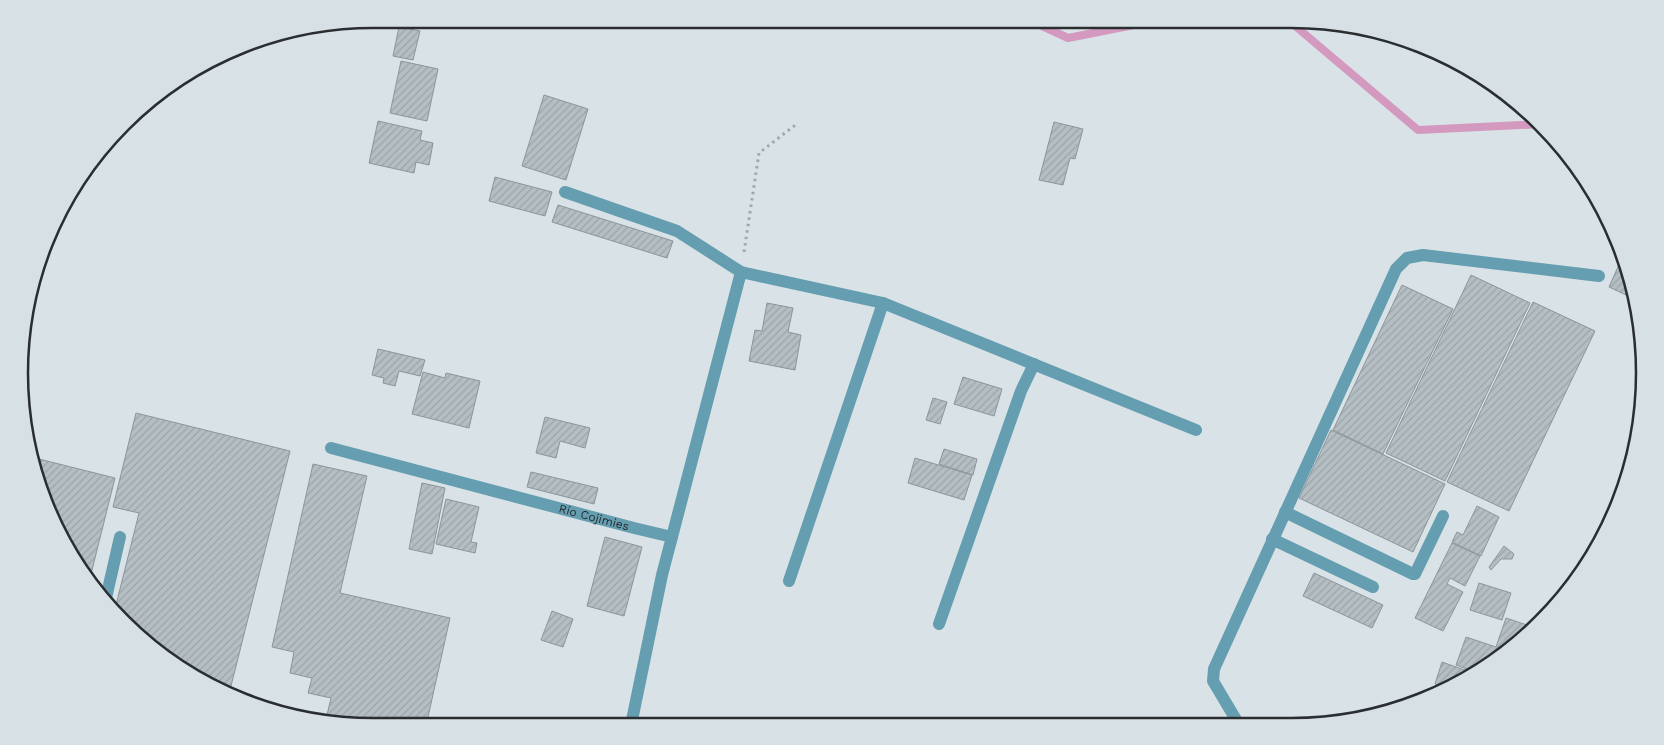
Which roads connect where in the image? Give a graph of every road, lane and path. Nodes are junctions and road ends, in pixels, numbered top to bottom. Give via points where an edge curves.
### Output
1 (798, 123) dead end
2 (565, 192) dead end
3 (741, 272) junction
4 (1599, 276) dead end
5 (883, 303) junction
6 (1034, 364) junction
7 (1196, 430) dead end
8 (331, 448) dead end
9 (1285, 512) junction
10 (1443, 516) dead end
11 (120, 537) dead end
12 (672, 537) junction
13 (1272, 539) junction
14 (788, 581) dead end
15 (1372, 587) dead end
16 (107, 593) edge
17 (938, 624) dead end
18 (632, 718) edge
19 (1234, 718) edge

1 - 3 path via 760,153
2 - 3 street via 677,231
3 - 5 street
3 - 12 street
4 - 9 street via 1424,255 1407,258 1396,269
5 - 6 street
5 - 14 street
6 - 7 street
6 - 17 street via 1021,391
8 - 12 street, Río Cojimies
9 - 10 street via 1413,574
9 - 13 street
11 - 16 street
12 - 18 street
13 - 15 street
13 - 19 street via 1214,669 1212,681

